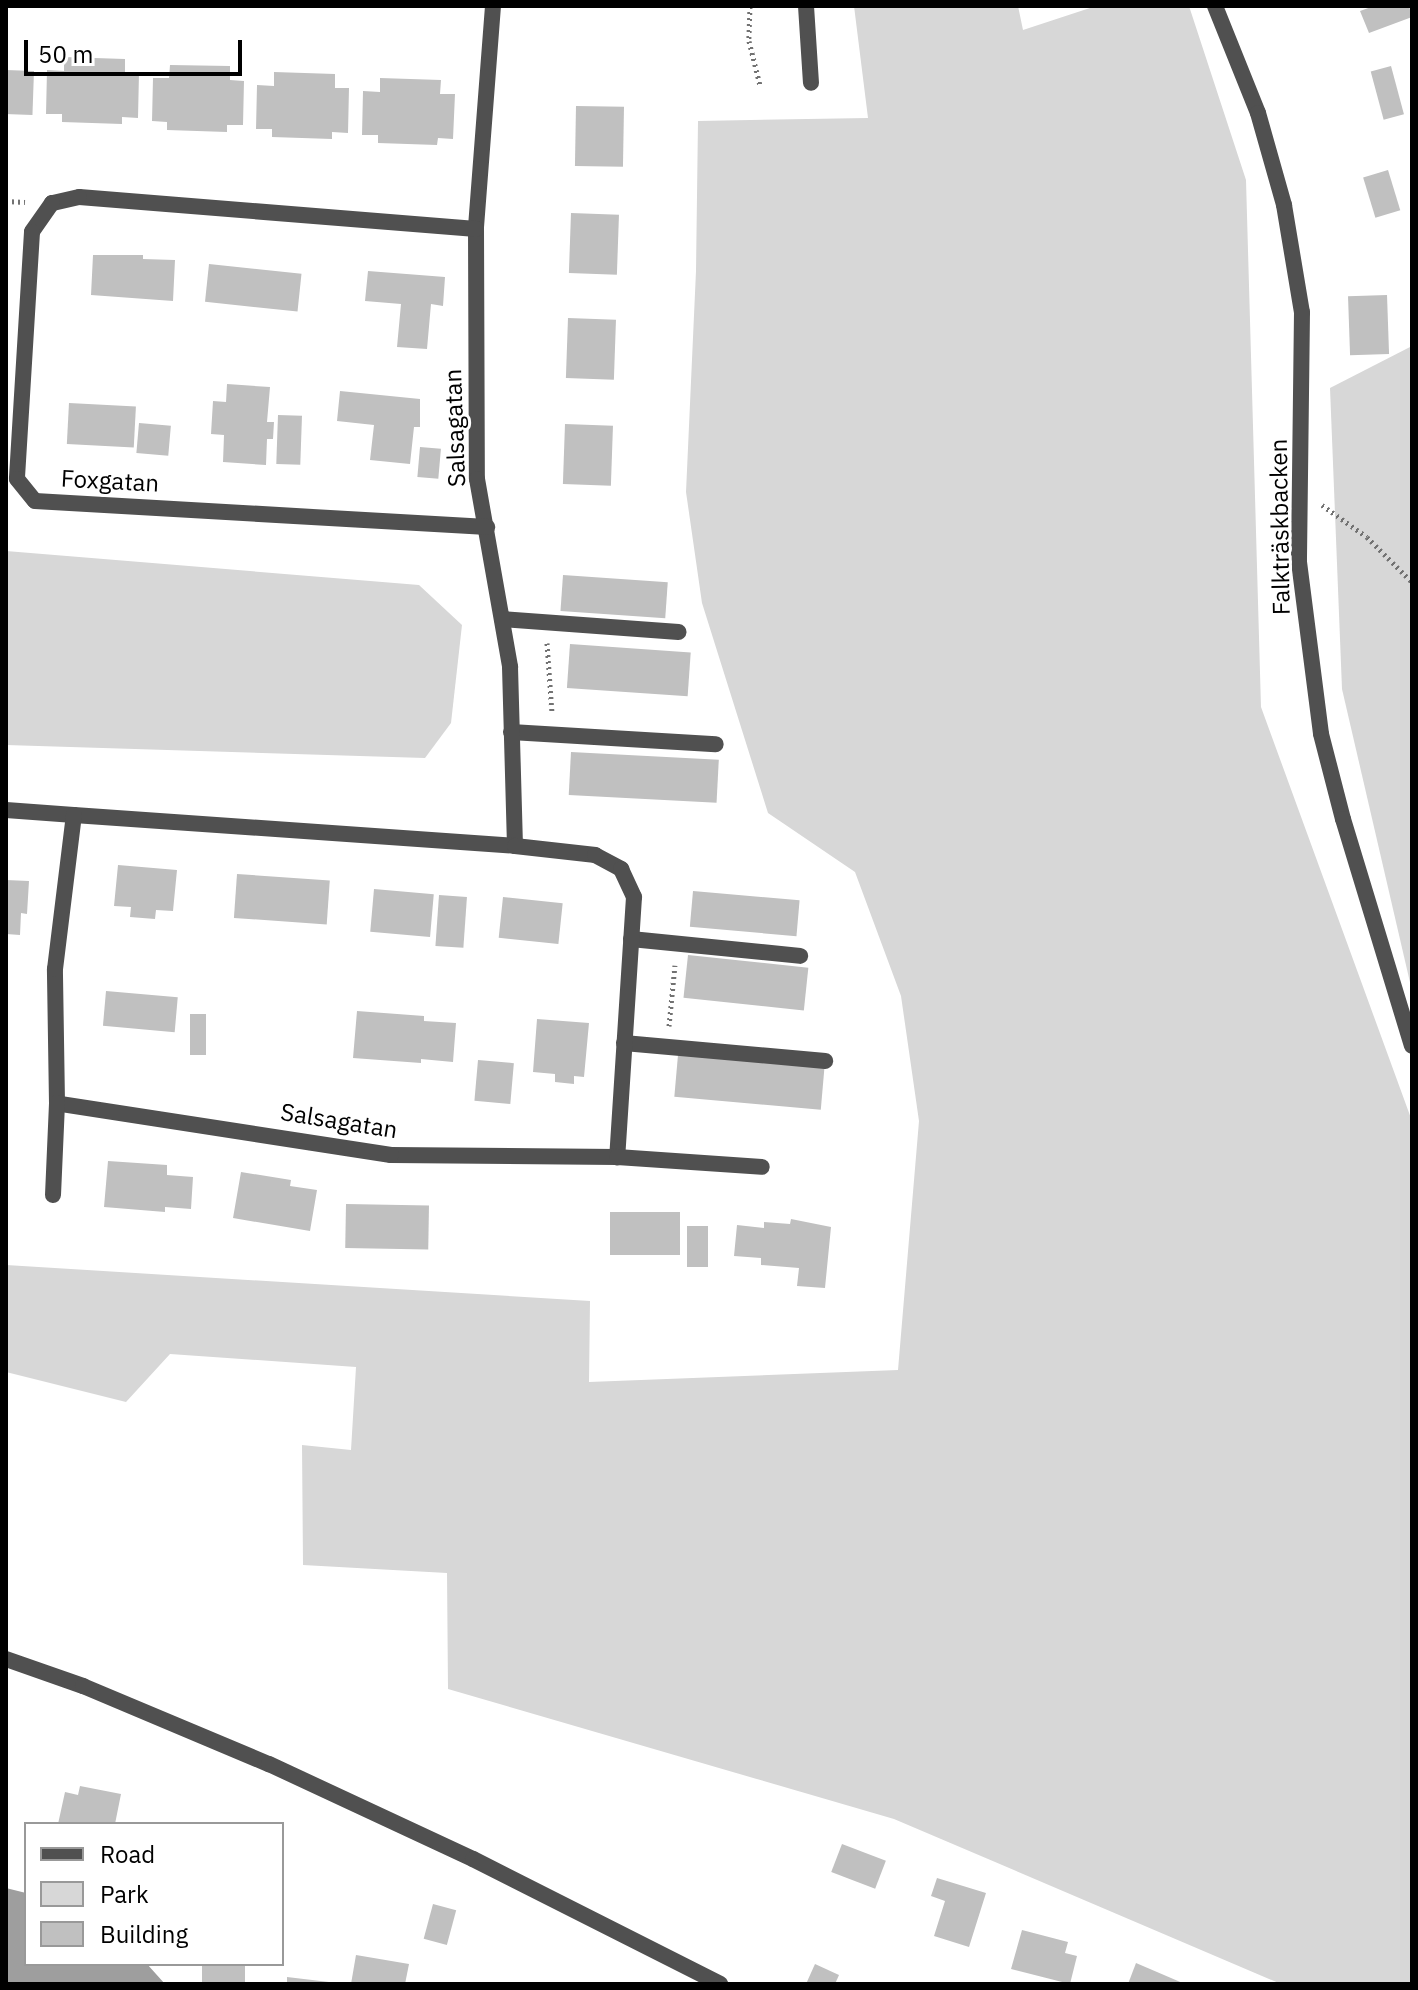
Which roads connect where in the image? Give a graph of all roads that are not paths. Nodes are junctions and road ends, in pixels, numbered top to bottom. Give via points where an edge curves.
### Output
1 (493, 6) edge
2 (806, 6) edge
3 (1215, 6) edge
4 (811, 83) dead end
5 (476, 229) junction
6 (487, 527) junction
7 (502, 619) junction
8 (679, 632) dead end
9 (511, 732) junction
10 (716, 744) dead end
11 (6, 810) edge
12 (74, 815) junction
13 (515, 846) junction
14 (631, 939) junction
15 (800, 956) dead end
16 (624, 1043) junction
17 (1412, 1046) edge
18 (825, 1061) dead end
19 (57, 1103) junction
20 (617, 1157) junction
21 (762, 1167) dead end
22 (53, 1195) dead end
23 (6, 1659) edge
24 (720, 1984) edge

1 - 5 street, Salsagatan
2 - 4 street
3 - 17 street, Falkträskbacken via 1258,113 1284,205 1302,312 1299,562 1321,734
5 - 6 street, Salsagatan via 477,479
5 - 6 street, Foxgatan via 79,197 52,203 32,232 17,479 35,501
6 - 7 street, Salsagatan
7 - 8 street
7 - 9 street, Salsagatan via 510,667
9 - 10 street
9 - 13 street, Salsagatan
11 - 12 street
12 - 13 street
12 - 19 street via 55,969
13 - 14 street via 595,855 621,869 634,897
14 - 15 street
14 - 16 street
16 - 18 street
16 - 20 street
19 - 20 street, Salsagatan via 391,1155
19 - 22 street
20 - 21 street, Salsagatan
23 - 24 street via 269,1764 473,1859

